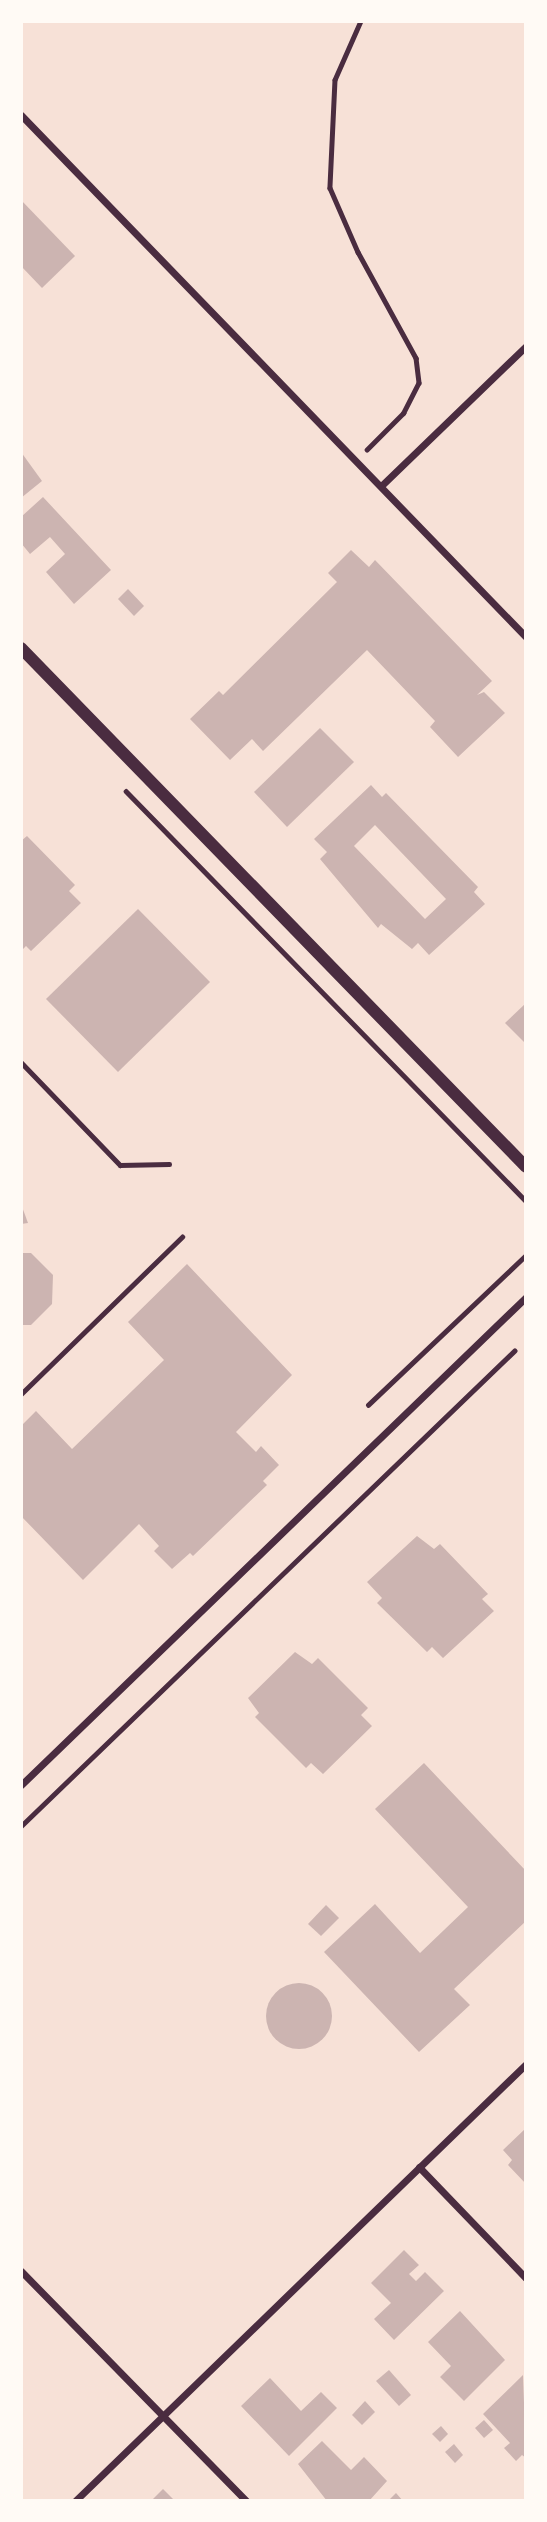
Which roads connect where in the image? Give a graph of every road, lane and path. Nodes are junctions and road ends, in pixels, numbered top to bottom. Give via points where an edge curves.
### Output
1 (361, 21) edge
2 (21, 115) edge
3 (526, 346) edge
4 (519, 352) junction
5 (526, 359) edge
6 (356, 461) junction
7 (381, 486) junction
8 (526, 637) edge
9 (21, 648) edge
10 (126, 791) dead end
11 (21, 1062) edge
12 (169, 1164) dead end
13 (526, 1167) edge
14 (526, 1201) edge
15 (182, 1237) dead end
16 (526, 1255) edge
17 (526, 1297) edge
18 (514, 1352) dead end
19 (21, 1394) edge
20 (368, 1405) dead end
21 (21, 1785) edge
22 (21, 1826) edge
23 (526, 2064) edge
24 (419, 2168) junction
25 (21, 2271) edge
26 (526, 2278) edge
27 (163, 2416) junction
28 (75, 2501) edge
29 (246, 2501) edge

1 - 6 path via 335,80 330,188 358,252 416,358 419,383 404,413
2 - 6 street
3 - 4 street
4 - 5 street
4 - 7 street
6 - 7 street
7 - 8 street
9 - 13 street
10 - 14 path
11 - 12 path via 120,1166
15 - 19 path
16 - 20 path
17 - 21 street
18 - 22 path
23 - 24 street
24 - 26 street
24 - 27 street
25 - 27 street
27 - 28 street
27 - 29 street

